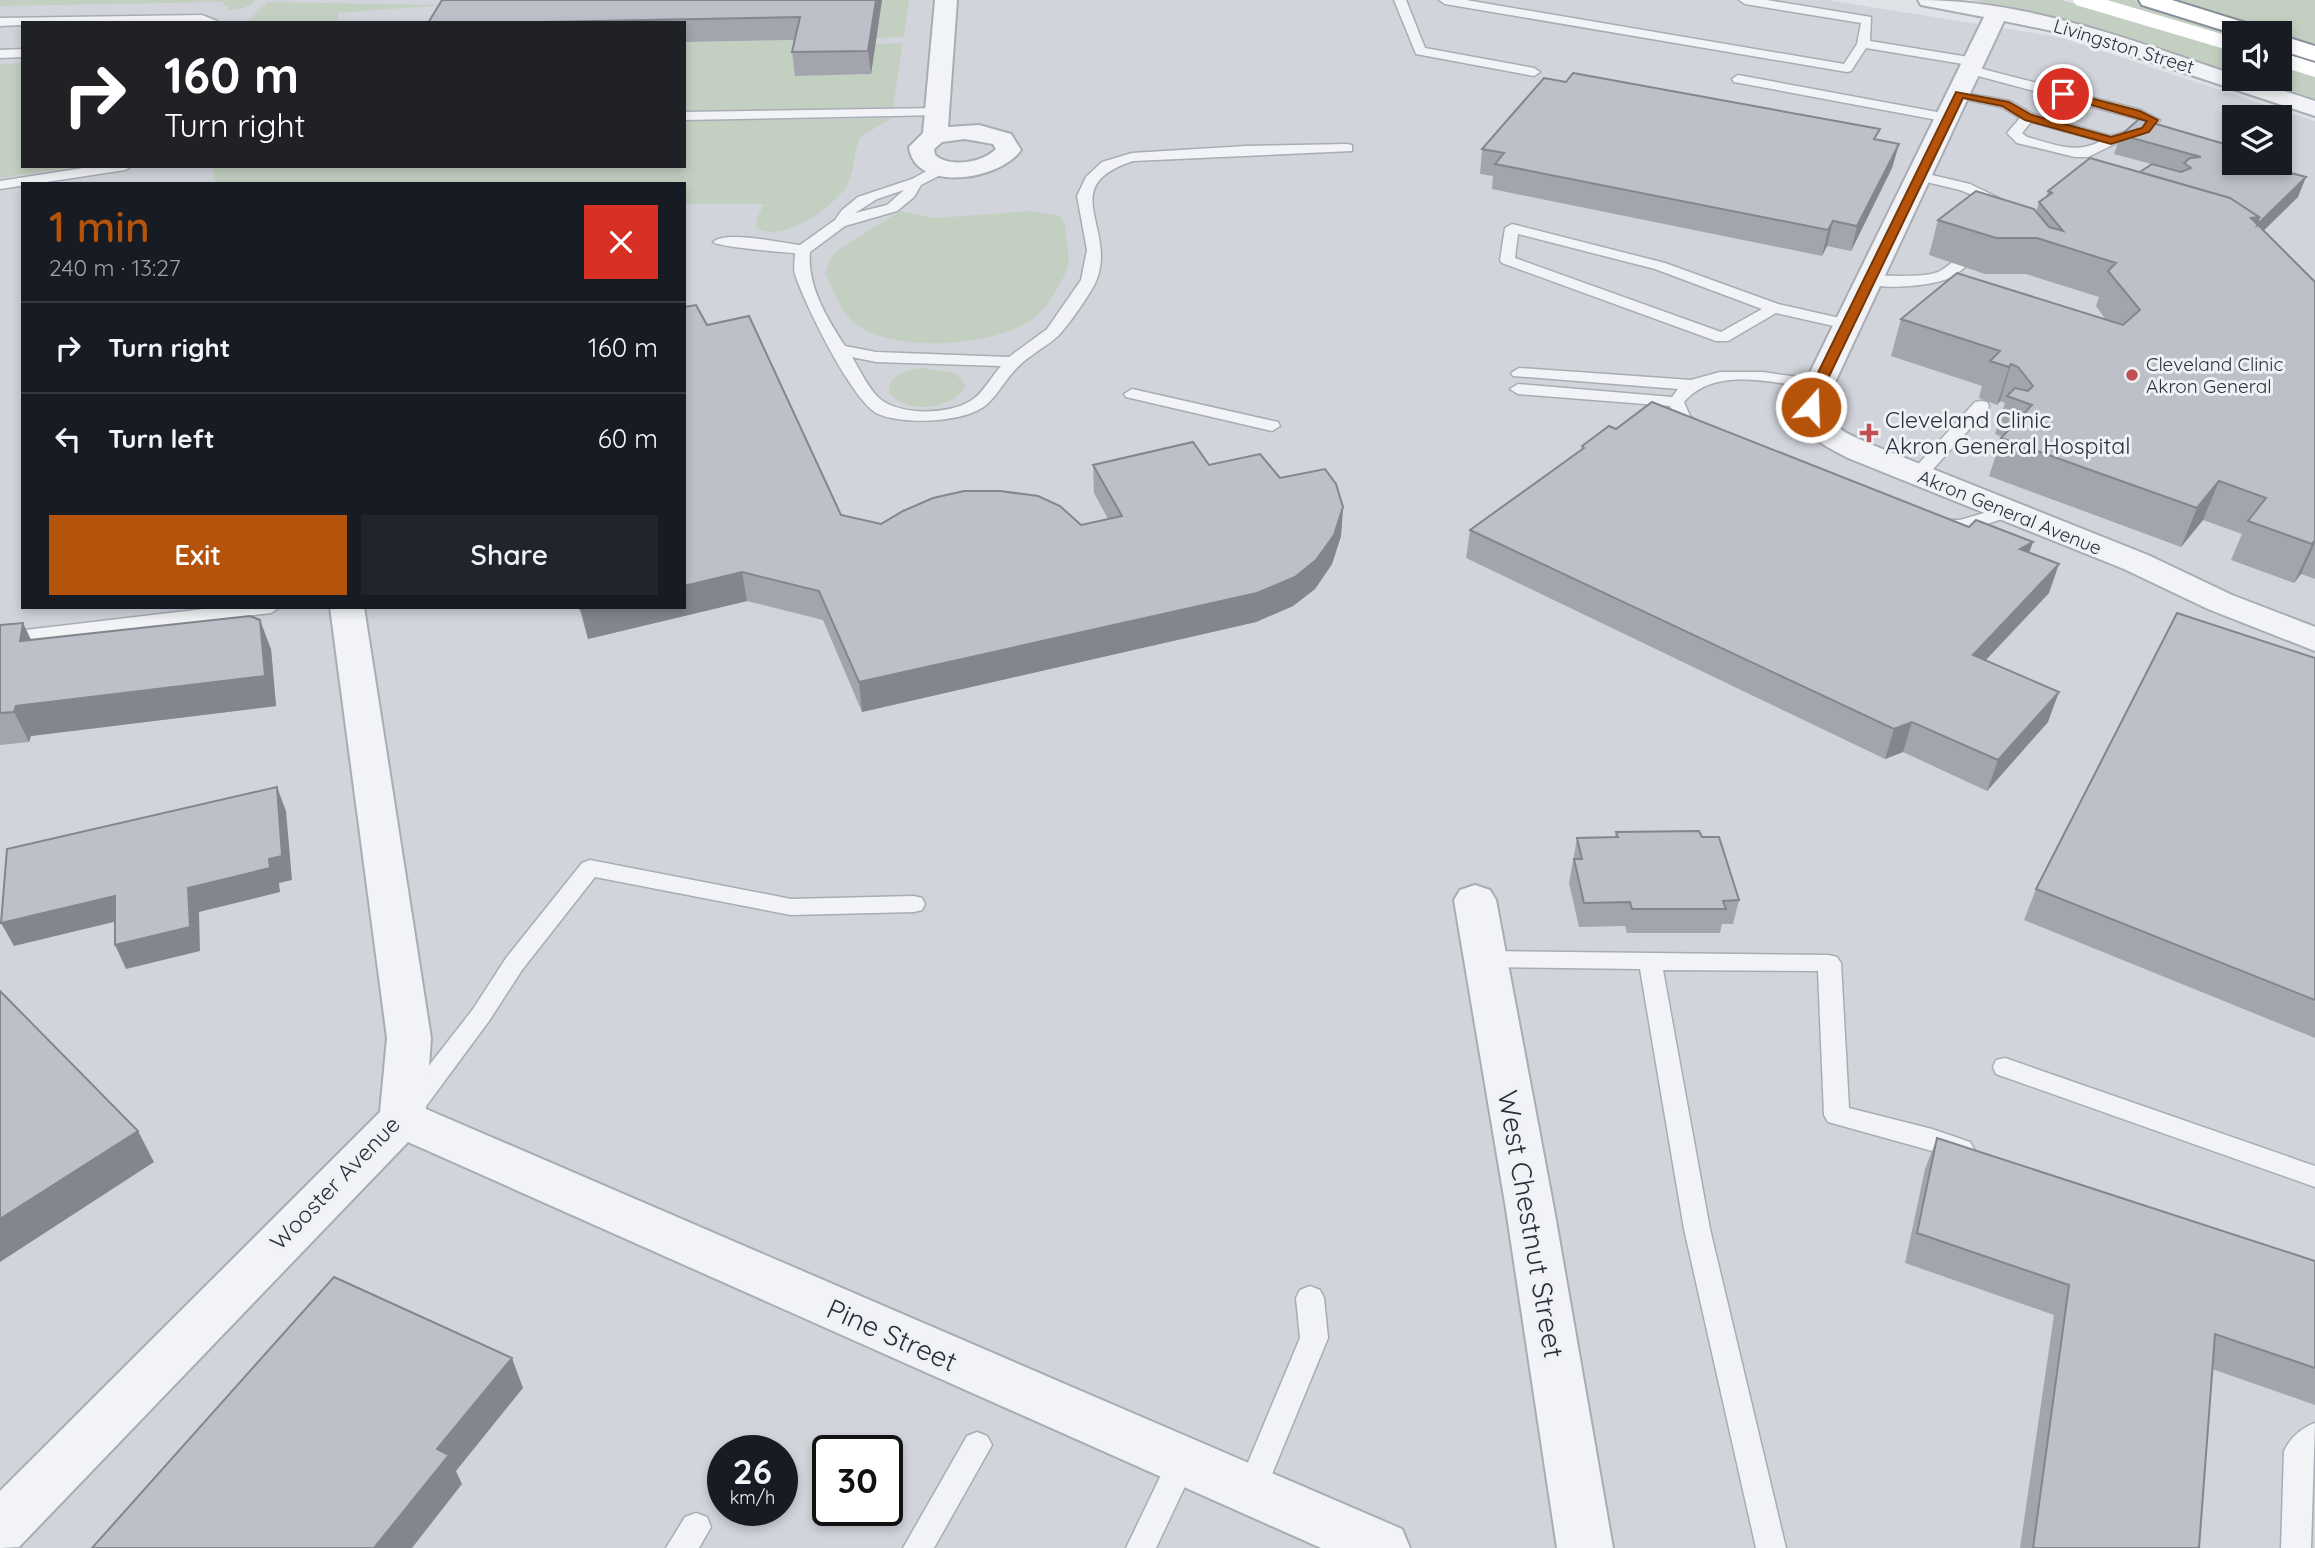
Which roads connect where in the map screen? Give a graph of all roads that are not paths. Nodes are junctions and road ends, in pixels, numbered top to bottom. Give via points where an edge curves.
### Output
1 (946, 0) edge
2 (1400, 0) edge
3 (1445, 0) edge
4 (1745, 0) edge
5 (1929, 0) edge
6 (2084, 0) edge
7 (2150, 0) edge
8 (1997, 12) junction
9 (67, 21) edge
10 (211, 21) edge
11 (0, 22) edge
12 (21, 22) edge
13 (2222, 23) edge
14 (2222, 41) edge
15 (1863, 44) junction
16 (2292, 46) edge
17 (21, 53) edge
18 (0, 54) edge
19 (2315, 54) edge
20 (2292, 63) edge
21 (2315, 71) edge
22 (1534, 72) dead end
23 (1738, 79) dead end
24 (1963, 86) junction
25 (2315, 109) edge
26 (686, 116) edge
27 (2028, 117) junction
28 (936, 124) junction
29 (2111, 141) junction
30 (1347, 148) dead end
31 (112, 168) edge
32 (943, 168) junction
33 (1919, 176) junction
34 (0, 185) edge
35 (2009, 218) edge
36 (1994, 237) edge
37 (720, 242) dead end
38 (803, 250) junction
39 (1868, 280) junction
40 (1774, 308) junction
41 (1847, 324) junction
42 (840, 350) junction
43 (1013, 362) junction
44 (1692, 385) junction
45 (1819, 385) junction
46 (1132, 394) dead end
47 (1676, 402) junction
48 (1981, 406) dead end
49 (1272, 425) dead end
50 (1716, 439) edge
51 (1918, 475) junction
52 (2008, 511) junction
53 (1922, 522) edge
54 (254, 609) edge
55 (347, 609) edge
56 (0, 639) edge
57 (2315, 640) edge
58 (1475, 900) dead end
59 (914, 904) dead end
60 (1485, 959) junction
61 (1650, 961) junction
62 (2005, 1067) dead end
63 (402, 1119) junction
64 (1983, 1157) edge
65 (2315, 1177) edge
66 (1310, 1298) dead end
67 (2315, 1436) edge
68 (977, 1445) dead end
69 (1182, 1461) junction
70 (1251, 1491) junction
71 (0, 1529) edge
72 (918, 1548) edge
73 (1141, 1548) edge
74 (1382, 1548) edge
75 (1585, 1548) edge
76 (1771, 1548) edge
77 (2296, 1548) edge

1 - 28 street
2 - 22 lane via 1420,51
3 - 15 lane via 1847,68
4 - 15 lane via 1867,20
5 - 8 street, Livingston Street
6 - 14 main road
7 - 13 main road
8 - 24 street, Akron General Avenue
8 - 25 street, Livingston Street via 2072,28
9 - 10 lane
11 - 12 lane
15 - 24 lane
16 - 19 main road
17 - 18 lane
20 - 21 main road
23 - 24 lane
24 - 27 lane
24 - 29 lane via 2136,113 2153,120 2145,130
24 - 33 street, Akron General Avenue
26 - 28 lane
27 - 29 lane
27 - 29 lane via 2014,133 2022,139 2075,153 2088,153
28 - 32 street via 920,153
28 - 32 street via 1002,139 1010,150 986,166
30 - 43 lane via 1132,158 1107,165 1091,180 1084,196 1094,250 1089,279 1053,332
31 - 34 lane
32 - 38 lane via 915,183 909,197 874,215 841,222
33 - 35 lane via 1991,197 2007,209
33 - 39 street, Akron General Avenue
36 - 39 lane via 1944,275 1906,282
37 - 38 lane
38 - 42 lane via 800,271 820,319
39 - 41 street, Akron General Avenue
40 - 40 lane via 1660,266 1512,228 1507,260 1722,338
40 - 41 lane
41 - 45 street, Akron General Avenue
42 - 43 lane via 915,359
42 - 43 lane via 870,399 884,410 930,418 979,404
44 - 45 lane via 1738,376
44 - 47 lane via 1681,391
44 - 47 lane via 1518,381
45 - 51 street, Akron General Avenue via 1811,407 1819,427 1859,451
46 - 49 lane
47 - 50 lane via 1683,419
48 - 51 lane
51 - 52 street, Akron General Avenue
52 - 53 lane via 1961,525
52 - 57 street, Akron General Avenue
54 - 56 lane
55 - 63 street, Wooster Avenue via 409,1038
58 - 60 street, West Chestnut Street
59 - 63 lane via 791,907 590,868
60 - 61 lane
60 - 75 street, West Chestnut Street
61 - 64 lane via 1829,963 1837,1115
61 - 76 lane via 1697,1229
62 - 65 lane
63 - 69 street, Pine Street
63 - 71 street, Wooster Avenue
66 - 70 lane via 1314,1338
67 - 77 lane via 2300,1451
68 - 72 lane
69 - 70 street, Pine Street
69 - 73 lane
70 - 74 street, Pine Street

